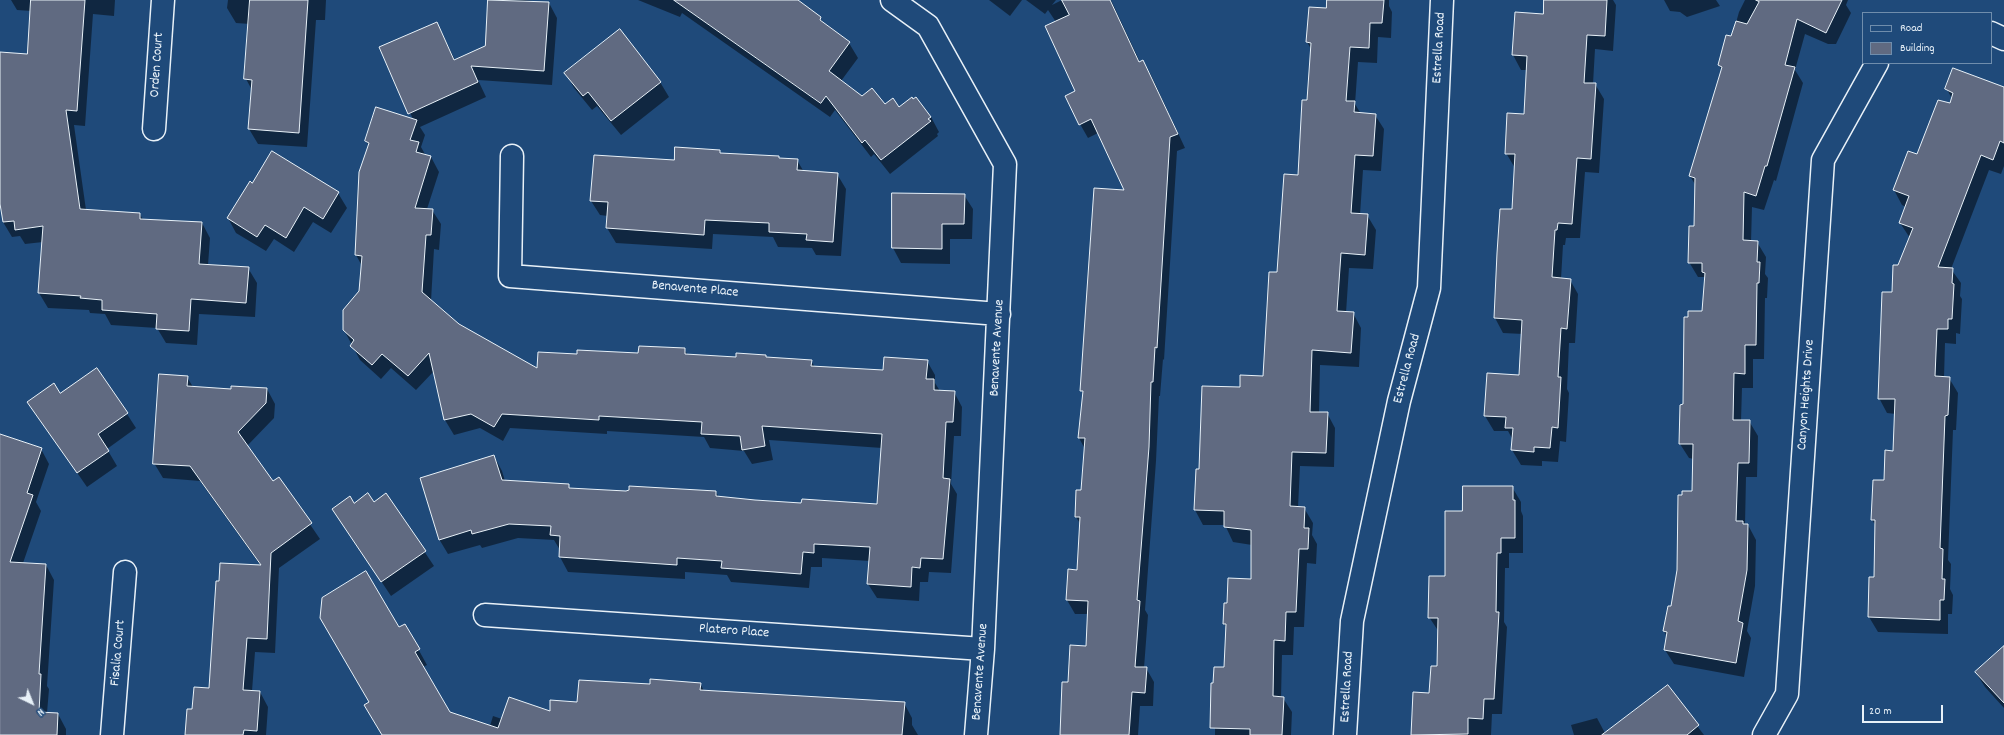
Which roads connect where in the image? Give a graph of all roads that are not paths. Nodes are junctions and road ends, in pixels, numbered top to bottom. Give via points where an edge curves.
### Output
1 (163, 0) edge
2 (892, 0) edge
3 (1442, 0) edge
4 (1992, 33) edge
5 (2004, 39) edge
6 (1876, 64) edge
7 (154, 129) dead end
8 (512, 156) dead end
9 (999, 314) junction
10 (126, 572) dead end
11 (486, 615) dead end
12 (983, 649) junction
13 (112, 735) edge
14 (976, 735) edge
15 (1345, 735) edge
16 (1764, 735) edge

1 - 7 street, Orden Court
2 - 9 street, Benavente Avenue via 928,26 1005,164
3 - 15 street, Estrella Road via 1430,288 1399,401 1352,621
4 - 5 street
6 - 16 street, Canyon Heights Drive via 1822,160 1787,694
8 - 9 street, Benavente Place via 510,276
9 - 12 street, Benavente Avenue
10 - 13 street, Fisalia Court
11 - 12 street, Platero Place
12 - 14 street, Benavente Avenue

